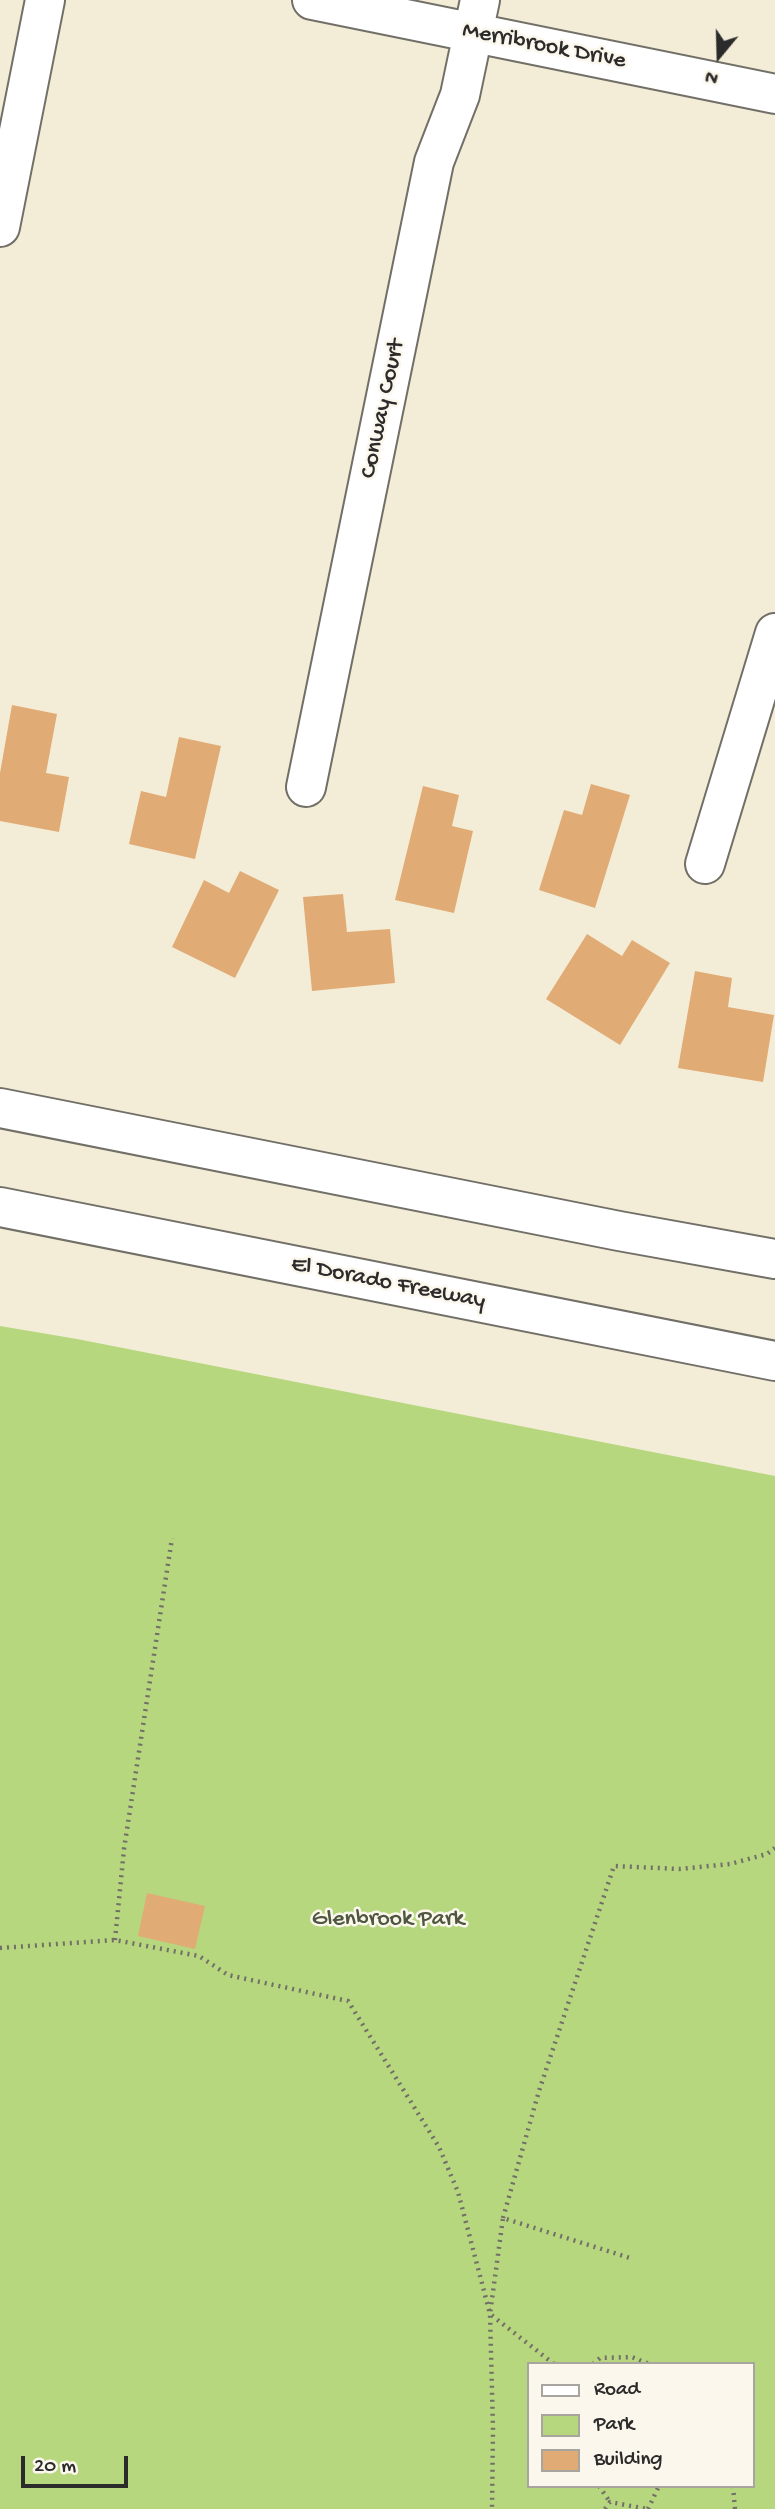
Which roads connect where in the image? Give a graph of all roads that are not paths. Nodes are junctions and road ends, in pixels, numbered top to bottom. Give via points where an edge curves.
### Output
1 (44, 0) edge
2 (312, 0) edge
3 (476, 16) edge
4 (775, 94) edge
5 (0, 227) edge
6 (775, 632) edge
7 (306, 788) dead end
8 (705, 864) dead end
9 (0, 1108) edge
10 (0, 1207) edge
11 (775, 1259) edge
12 (775, 1361) edge

1 - 5 main road
2 - 3 main road, Merribrook Drive
3 - 4 main road, Merribrook Drive
3 - 7 main road, Conway Court via 460,95 435,162
6 - 8 main road
9 - 11 main road
10 - 12 main road, El Dorado Freeway

